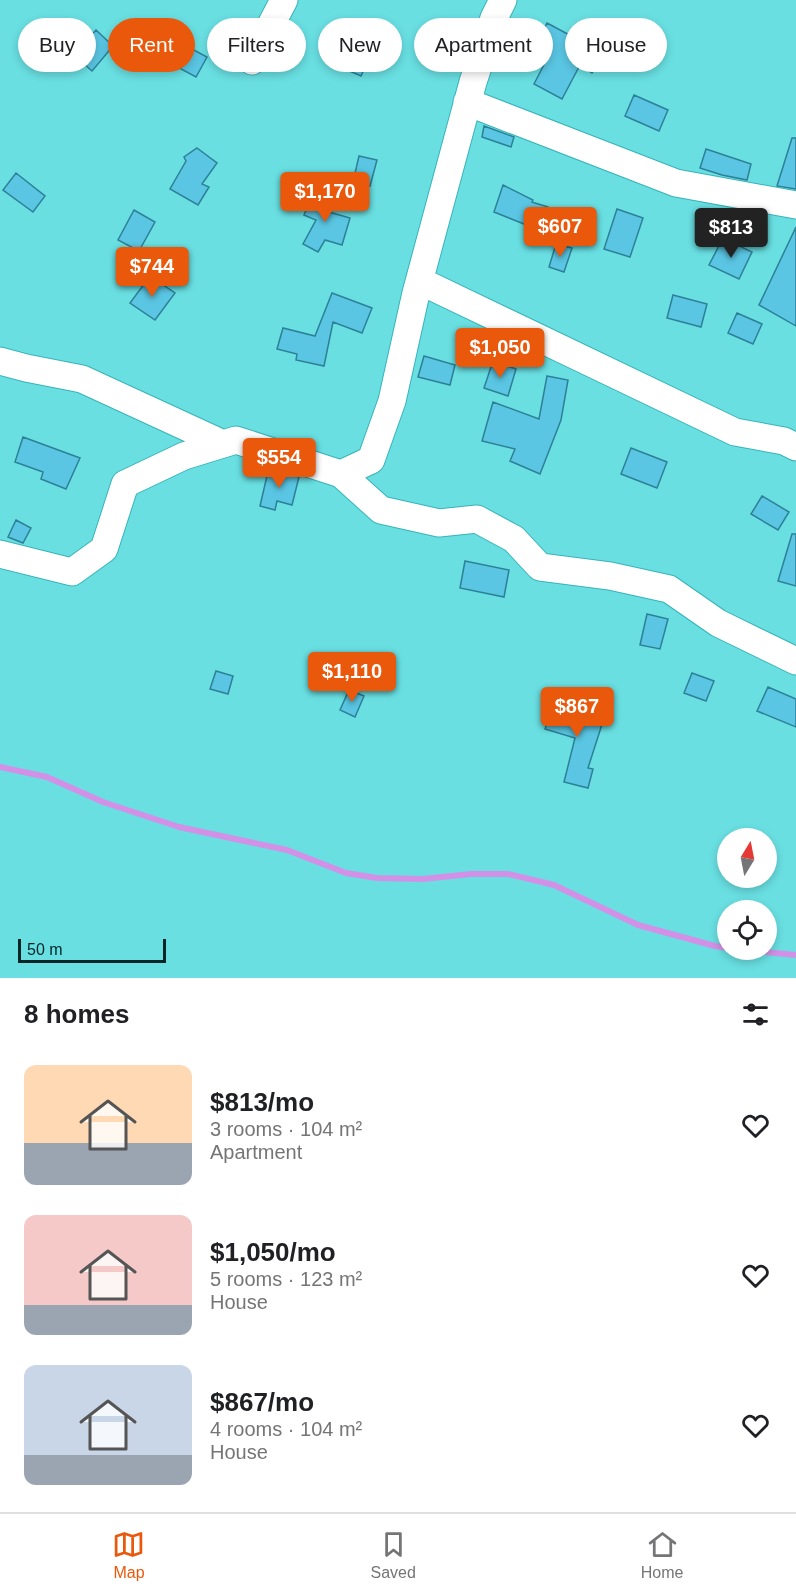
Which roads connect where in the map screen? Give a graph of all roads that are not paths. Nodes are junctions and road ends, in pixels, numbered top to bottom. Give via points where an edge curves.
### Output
1 (284, 0) edge
2 (503, 0) edge
3 (275, 18) edge
4 (468, 102) junction
5 (796, 204) edge
6 (420, 281) junction
7 (0, 361) edge
8 (221, 443) junction
9 (796, 447) edge
10 (341, 474) junction
11 (0, 554) edge
12 (796, 661) edge

1 - 3 street
2 - 4 street
4 - 5 street via 676,183
4 - 6 street
6 - 9 street via 735,432
6 - 10 street via 392,401 371,460
7 - 8 street via 82,379
8 - 10 street via 236,440
8 - 11 street via 125,484 104,549 72,572
10 - 12 street via 381,510 439,523 477,519 514,539 540,567 669,589 718,623

